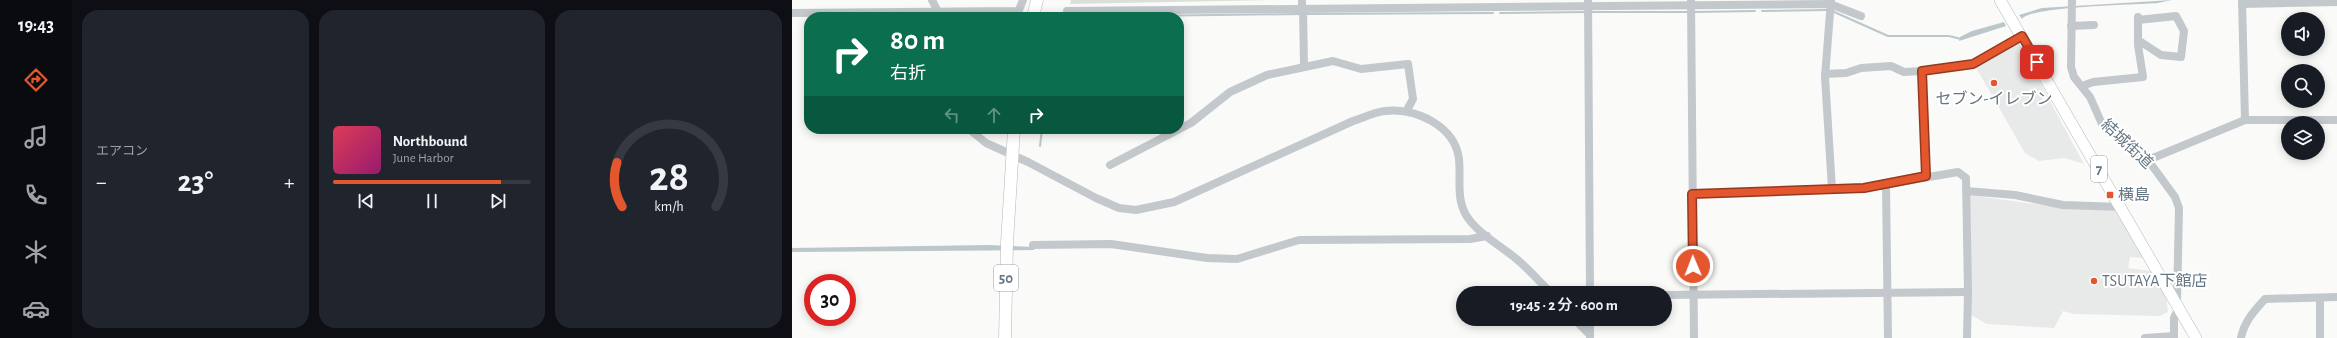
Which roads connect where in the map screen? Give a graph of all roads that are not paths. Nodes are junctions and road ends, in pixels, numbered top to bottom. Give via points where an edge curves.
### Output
1 (932, 0) edge
2 (1022, 0) edge
3 (1037, 0) edge
4 (2000, 0) edge
5 (2242, 2) edge
6 (2337, 2) edge
7 (1623, 3) edge
8 (1691, 3) edge
9 (2072, 5) edge
10 (1830, 6) edge
11 (1588, 8) edge
12 (1303, 9) edge
13 (1067, 11) dead end
14 (939, 12) edge
15 (991, 12) edge
16 (1034, 12) edge
17 (792, 13) edge
18 (804, 13) edge
19 (1861, 16) dead end
20 (2094, 25) dead end
21 (2071, 26) junction
22 (2022, 36) junction
23 (2138, 40) junction
24 (1304, 66) junction
25 (1922, 71) junction
26 (1825, 74) junction
27 (2082, 86) junction
28 (1407, 110) junction
29 (2245, 120) junction
30 (2337, 120) edge
31 (1184, 127) edge
32 (975, 134) edge
33 (1013, 134) edge
34 (1170, 134) edge
35 (1011, 154) junction
36 (2148, 160) junction
37 (1110, 165) dead end
38 (1926, 176) junction
39 (1886, 185) junction
40 (1832, 189) junction
41 (1966, 191) junction
42 (1692, 194) junction
43 (2121, 207) junction
44 (1487, 236) junction
45 (1033, 245) dead end
46 (1543, 286) edge
47 (1590, 286) edge
48 (1968, 292) junction
49 (1888, 293) junction
50 (1672, 295) edge
51 (1694, 295) junction
52 (2320, 298) junction
53 (2337, 298) edge
54 (2178, 305) junction
55 (1580, 326) edge
56 (1590, 326) edge
57 (1590, 337) edge
58 (2174, 337) edge
59 (1005, 338) edge
60 (1694, 338) edge
61 (1888, 338) edge
62 (1967, 338) edge
63 (2145, 338) edge
64 (2196, 338) edge
65 (2241, 338) edge
66 (2320, 338) edge

1 - 14 street
2 - 15 street via 1019,10
3 - 16 highway
4 - 22 main road, 結城街道 / 7
5 - 6 street
5 - 29 street
7 - 8 street
7 - 11 street
8 - 10 street
8 - 42 street
9 - 21 street, 結城街道
10 - 19 street
10 - 26 street
11 - 12 street
11 - 47 street
12 - 13 street
12 - 24 street
17 - 18 street
20 - 21 street
21 - 27 street, 結城街道 via 2071,67 2074,77
22 - 25 street via 1973,64
22 - 43 main road, 結城街道 / 7
23 - 23 street via 2138,18 2176,16 2184,31 2181,57 2161,55
23 - 27 street via 2143,76 2093,82
24 - 28 street via 1333,61 1361,69 1408,64 1413,99
24 - 31 street via 1249,82 1225,95
25 - 26 street via 1904,72 1891,66 1861,68 1846,74
25 - 38 street
26 - 40 street
27 - 36 street, 結城街道 via 2102,124
28 - 35 street via 1383,111 1353,121 1174,202 1144,209 1110,205
28 - 44 street via 1434,122 1448,135 1459,158 1460,197 1464,211 1474,225
29 - 30 street
29 - 36 street
32 - 35 street via 986,144
33 - 35 highway, 50
34 - 37 street
35 - 59 highway, 50
36 - 54 street, 結城街道 via 2175,197 2179,208
38 - 39 street
38 - 41 street via 1958,172 1966,178
39 - 40 street
39 - 49 street
40 - 42 street
41 - 43 street via 2015,195 2063,205
41 - 48 street
42 - 51 street
43 - 54 main road, 結城街道 / 7
44 - 45 street via 1470,239 1299,240 1237,259 1207,258 1111,244
44 - 46 street via 1515,258
48 - 49 street
48 - 62 street
49 - 51 street
49 - 61 street
50 - 51 street
51 - 60 street
52 - 53 street
52 - 65 street via 2264,299 2243,328
52 - 66 street
54 - 58 street via 2174,318
54 - 64 main road, 結城街道 / 7
55 - 57 street
56 - 57 street
58 - 63 street

